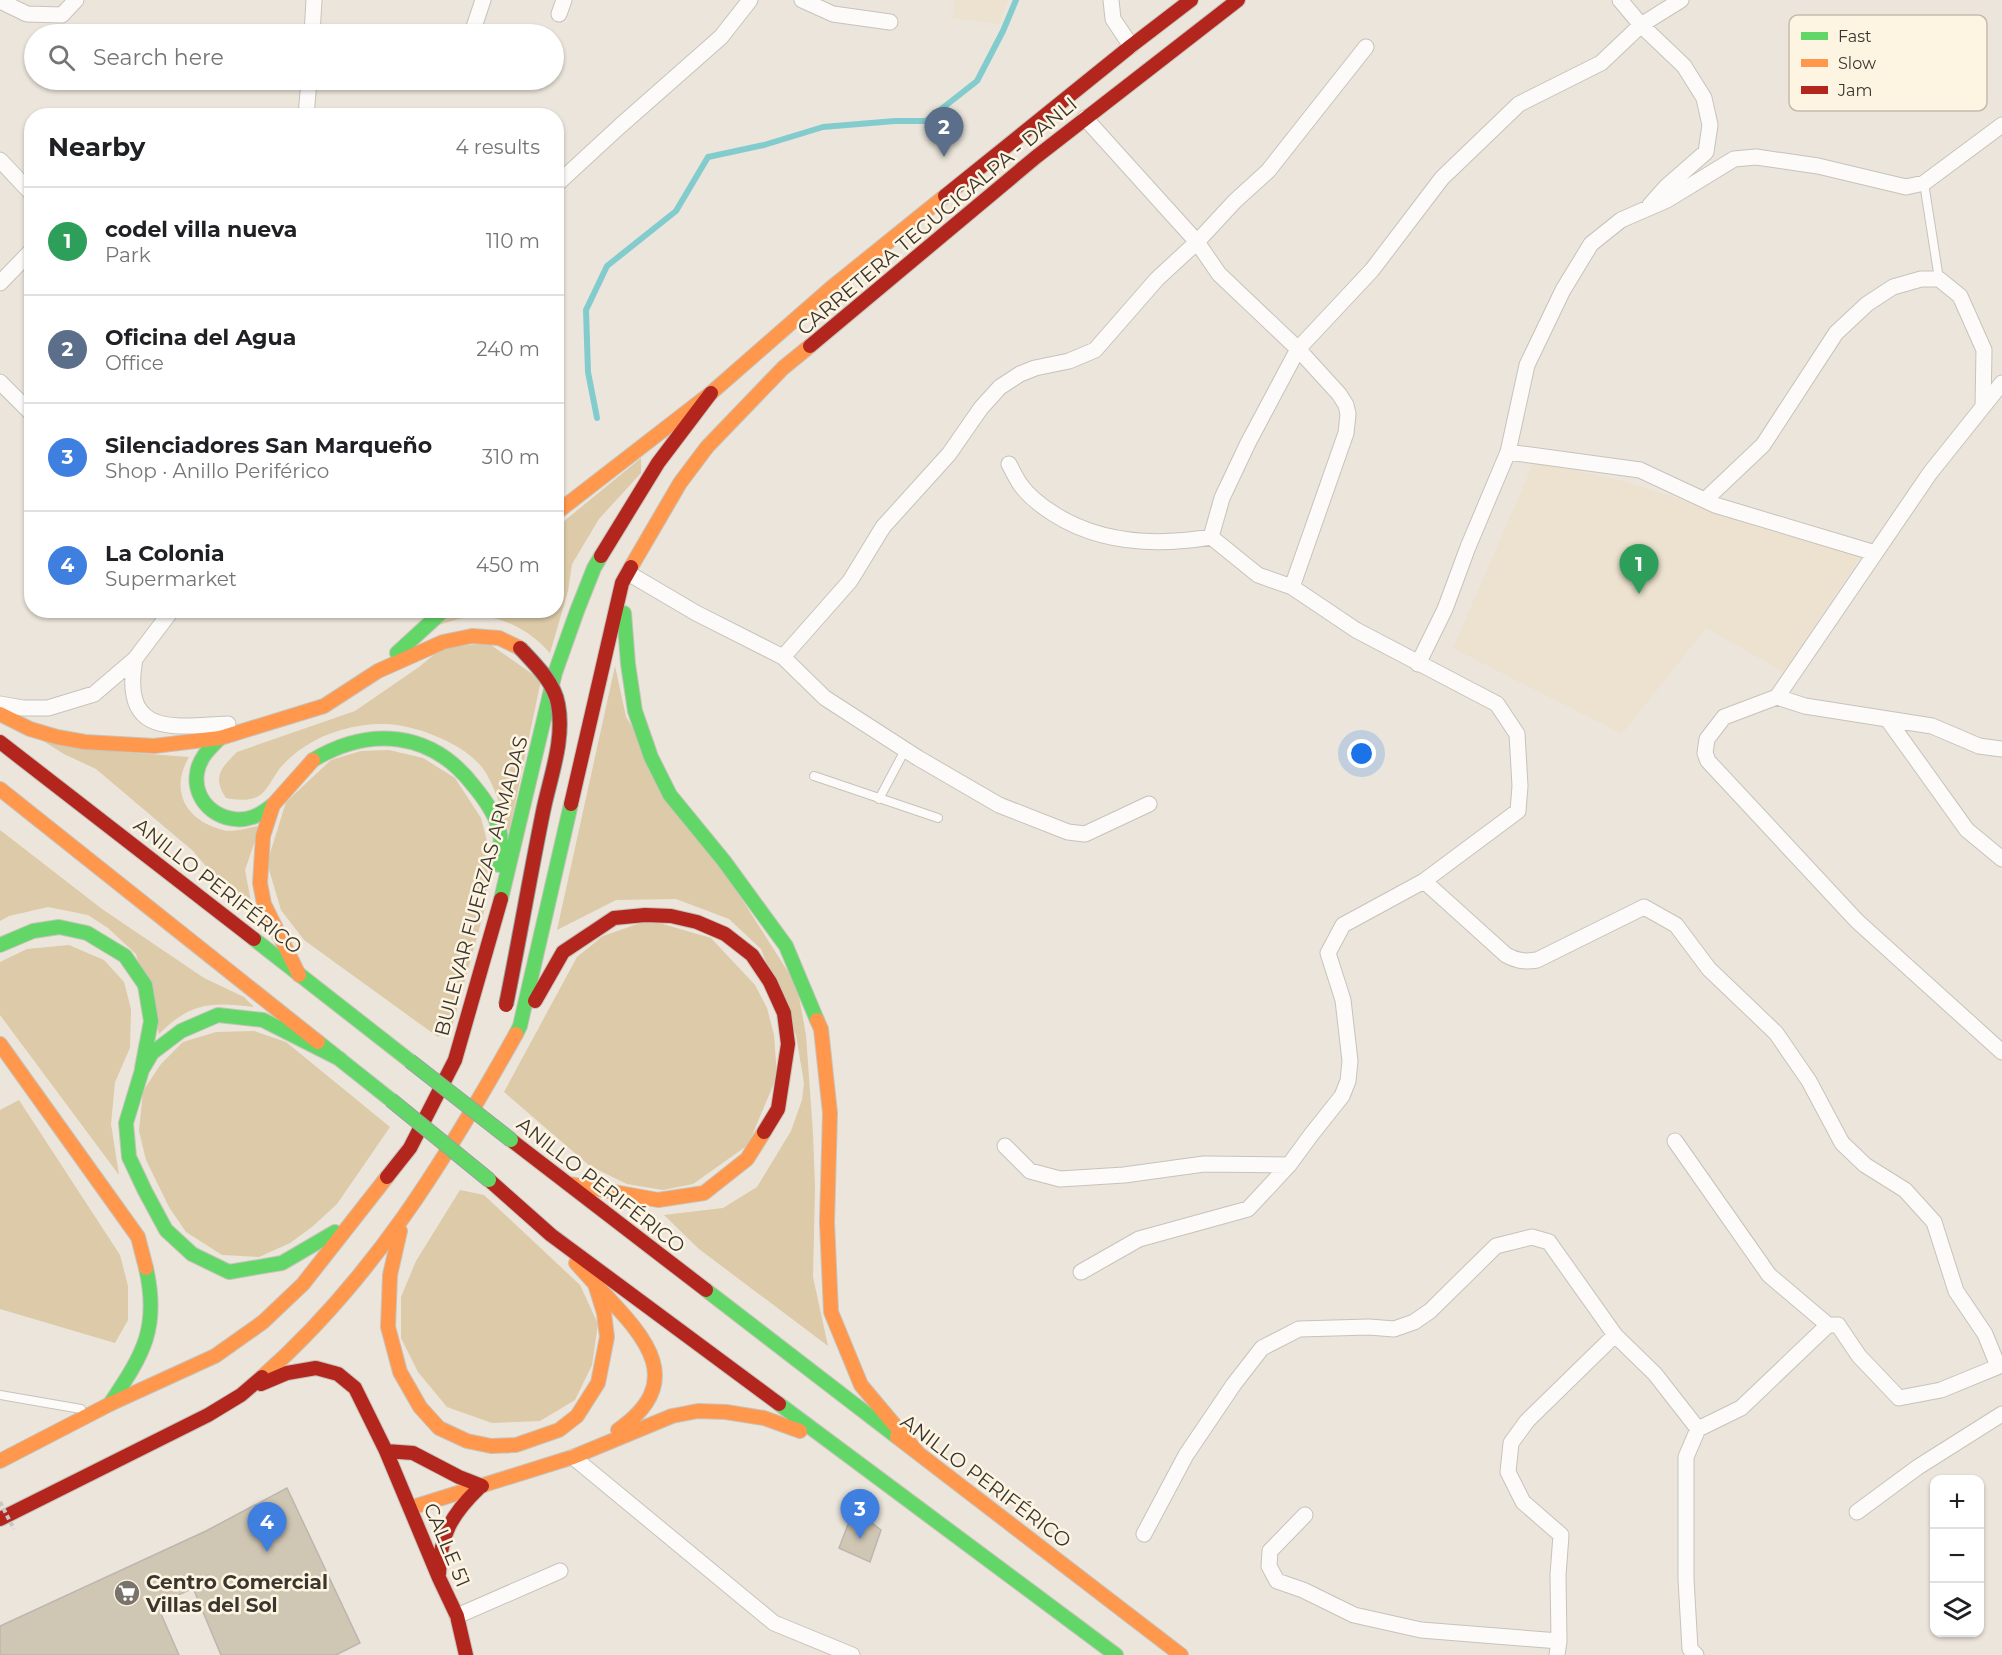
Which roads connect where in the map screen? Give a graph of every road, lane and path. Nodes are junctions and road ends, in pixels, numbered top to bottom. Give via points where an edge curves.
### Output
1 (76, 0) edge
2 (314, 0) edge
3 (483, 0) edge
4 (750, 0) edge
5 (802, 0) edge
6 (1111, 0) edge
7 (1191, 0) edge
8 (1238, 0) edge
9 (1620, 0) edge
10 (1681, 0) edge
11 (0, 1) edge
12 (890, 22) dead end
13 (313, 24) edge
14 (476, 24) edge
15 (1641, 25) junction
16 (1131, 46) junction
17 (1366, 46) dead end
18 (308, 90) edge
19 (307, 108) edge
20 (1085, 118) junction
21 (2002, 126) edge
22 (0, 160) edge
23 (564, 178) edge
24 (1924, 183) junction
25 (24, 186) edge
26 (1646, 209) junction
27 (1197, 242) junction
28 (24, 258) edge
29 (1939, 279) junction
30 (0, 284) edge
31 (1298, 349) junction
32 (0, 382) edge
33 (2002, 383) edge
34 (711, 393) junction
35 (24, 406) edge
36 (1983, 407) junction
37 (1508, 452) junction
38 (1008, 464) dead end
39 (1705, 500) junction
40 (564, 507) edge
41 (1210, 537) junction
42 (1875, 553) junction
43 (625, 578) junction
44 (1292, 587) junction
45 (166, 618) edge
46 (435, 618) edge
47 (783, 657) junction
48 (135, 659) junction
49 (1418, 664) junction
50 (378, 671) junction
51 (1777, 697) junction
52 (0, 704) edge
53 (0, 714) edge
54 (1888, 720) junction
55 (273, 722) junction
56 (220, 738) junction
57 (0, 742) edge
58 (2002, 749) edge
59 (905, 750) junction
60 (814, 776) dead end
61 (0, 789) edge
62 (879, 799) junction
63 (1149, 804) dead end
64 (273, 805) junction
65 (938, 818) dead end
66 (2002, 859) edge
67 (1424, 881) junction
68 (499, 907) junction
69 (0, 945) edge
70 (299, 975) junction
71 (505, 1010) dead end
72 (520, 1026) junction
73 (498, 1039) dead end
74 (0, 1044) edge
75 (2002, 1052) edge
76 (340, 1059) junction
77 (142, 1070) junction
78 (488, 1086) junction
79 (1675, 1141) dead end
80 (1005, 1146) dead end
81 (1289, 1165) junction
82 (565, 1183) junction
83 (370, 1197) junction
84 (402, 1222) junction
85 (551, 1235) junction
86 (1081, 1272) dead end
87 (595, 1284) junction
88 (1828, 1325) junction
89 (1615, 1335) junction
90 (2000, 1366) edge
91 (249, 1389) junction
92 (0, 1395) edge
93 (110, 1404) junction
94 (95, 1412) junction
95 (2002, 1414) edge
96 (1698, 1429) junction
97 (833, 1444) junction
98 (386, 1451) junction
99 (918, 1453) junction
100 (573, 1457) junction
101 (0, 1461) edge
102 (482, 1486) junction
103 (0, 1502) edge
104 (410, 1508) junction
105 (1857, 1512) dead end
106 (1305, 1515) dead end
107 (0, 1519) edge
108 (14, 1529) dead end
109 (1144, 1533) dead end
110 (560, 1571) dead end
111 (439, 1578) junction
112 (457, 1616) junction
113 (1558, 1648) edge
114 (466, 1655) edge
115 (852, 1655) edge
116 (1116, 1655) edge
117 (1181, 1655) edge
118 (1696, 1655) edge

1 - 11 street via 62,15 27,14
2 - 13 street
3 - 14 street
4 - 23 street via 721,37
5 - 12 street via 833,14
6 - 16 street via 1113,19
7 - 16 main road, CARRETERA TEGUCIGALPA - DANLI
8 - 20 main road, CARRETERA TEGUCIGALPA - DANLI
9 - 15 street
10 - 15 street
15 - 26 street via 1684,66 1704,98 1710,125 1706,152
15 - 31 street via 1601,63 1519,105 1442,178 1372,270
16 - 34 main road, CARRETERA TEGUCIGALPA - DANLI via 831,288
17 - 27 street via 1268,171
18 - 19 street
20 - 27 street
20 - 43 main road, CARRETERA TEGUCIGALPA - DANLI via 783,368 708,447 680,483
21 - 24 street
22 - 25 street
24 - 26 street via 1906,187 1818,166 1756,157 1734,159
24 - 29 lane
26 - 37 street via 1621,220 1591,244 1563,290 1527,365
27 - 31 street via 1219,274
27 - 47 street via 1156,279 1095,350 1069,361 1035,368 1000,387 949,454 883,526 850,581
28 - 30 street
29 - 36 street via 1960,296 1984,350
29 - 39 street via 1921,279 1893,287 1836,333 1763,445
31 - 41 street via 1222,498
31 - 44 street via 1339,394 1348,414 1346,433
32 - 35 street
33 - 36 street
34 - 40 main road
34 - 68 main road, BULEVAR FUERZAS ARMADAS via 658,463 594,568 555,673
36 - 42 street via 1930,473
37 - 39 street via 1640,471
37 - 49 street via 1445,609
38 - 41 street via 1038,504 1072,526 1105,537 1136,541
39 - 42 street
41 - 44 street via 1258,575
42 - 51 street
43 - 47 street
43 - 72 main road
43 - 99 main road via 628,664 635,711 651,757 670,795 786,946 820,1029 830,1113 827,1222 831,1312 861,1385
44 - 49 street via 1356,630
45 - 48 street
46 - 50 main road
47 - 59 street via 825,698
48 - 52 street via 94,694 71,702 48,708
48 - 55 street via 131,681 134,701 144,717 180,726
49 - 67 street via 1497,704 1517,734 1520,786 1518,811
50 - 55 main road via 324,706
50 - 71 main road, bridge via 443,642 472,636 499,638 520,648 535,664 558,701 557,752
51 - 54 street via 1805,706
51 - 75 street via 1724,717 1707,739 1708,761 1857,921
53 - 56 main road via 30,729 85,742 154,746
54 - 58 street via 1932,726 1979,746
54 - 66 street via 1967,830
55 - 56 main road
56 - 64 main road via 199,760 195,775 205,804 217,815 231,820 261,815
57 - 70 main road, ANILLO PERIFÉRICO
59 - 62 lane
59 - 63 street via 999,806 1068,832 1085,834
60 - 62 lane
61 - 76 main road
62 - 65 lane
64 - 68 main road via 312,761 357,741 382,738 415,743 442,755 464,772 484,798 500,833
64 - 70 main road via 263,836 260,883 264,904
67 - 81 street via 1342,925 1328,953 1343,1000 1350,1061 1348,1081 1342,1096
67 - 90 street via 1506,956 1526,962 1644,907 1676,925 1709,969 1776,1033 1809,1081 1842,1143 1865,1165 1905,1190 1934,1222 1956,1290 1985,1334
68 - 83 main road, BULEVAR FUERZAS ARMADAS via 455,1060 410,1148
69 - 77 main road via 33,931 59,927 87,933 125,956 145,985 151,1021
70 - 82 main road, ANILLO PERIFÉRICO, bridge
72 - 78 main road
72 - 82 main road via 563,952 614,918 645,915 671,916 725,934 752,955 784,1013 788,1044 778,1109 747,1159 704,1193 658,1200
73 - 78 main road
74 - 93 main road via 138,1237 148,1273 151,1308 147,1339
76 - 77 main road via 263,1020 218,1015 181,1031 152,1053
76 - 85 main road, bridge
77 - 83 main road via 126,1123 129,1156 166,1230 192,1254 229,1272 282,1263 331,1236
78 - 84 main road
79 - 88 street via 1769,1275
80 - 81 street via 1030,1171 1060,1179 1124,1176 1204,1164
81 - 86 street via 1248,1209 1139,1239
82 - 99 main road, ANILLO PERIFÉRICO
83 - 93 main road, BULEVAR FUERZAS ARMADAS via 303,1284 263,1322 215,1356
84 - 87 main road via 390,1275 388,1327 400,1372 420,1407 439,1428 467,1441 491,1446 516,1445 559,1430 577,1416 597,1383 607,1337
84 - 91 main road via 326,1317
85 - 87 main road
85 - 97 main road
87 - 100 main road via 647,1342 654,1378 651,1400 639,1414
88 - 90 street via 1838,1325 1859,1356 1899,1398 1941,1390
88 - 96 street via 1741,1408
89 - 96 street via 1655,1374
89 - 109 street via 1549,1242 1532,1237 1496,1246 1430,1311 1413,1322 1394,1329 1299,1329 1262,1348 1185,1455
89 - 113 street via 1527,1420 1510,1443 1508,1472 1523,1502 1561,1535
91 - 98 main road, CALLE 51 via 287,1373 316,1368 338,1374 355,1388
91 - 107 main road via 190,1425
92 - 94 lane
93 - 94 main road, BULEVAR FUERZAS ARMADAS
94 - 101 main road, BULEVAR FUERZAS ARMADAS
95 - 105 street via 1918,1467
96 - 118 street via 1686,1457 1685,1504 1690,1649
97 - 100 main road via 764,1418 698,1411 672,1416
97 - 116 main road
98 - 102 main road via 402,1449 417,1454
98 - 104 main road, CALLE 51
99 - 117 main road, ANILLO PERIFÉRICO
100 - 102 main road
100 - 115 street via 774,1623
102 - 104 main road
102 - 111 main road via 447,1525 439,1551
103 - 108 path, bridge
104 - 111 main road, CALLE 51
106 - 113 street via 1270,1551 1269,1566 1277,1581 1354,1615 1421,1630 1521,1636
110 - 112 street
111 - 112 main road, CALLE 51
112 - 114 main road, CALLE 51

